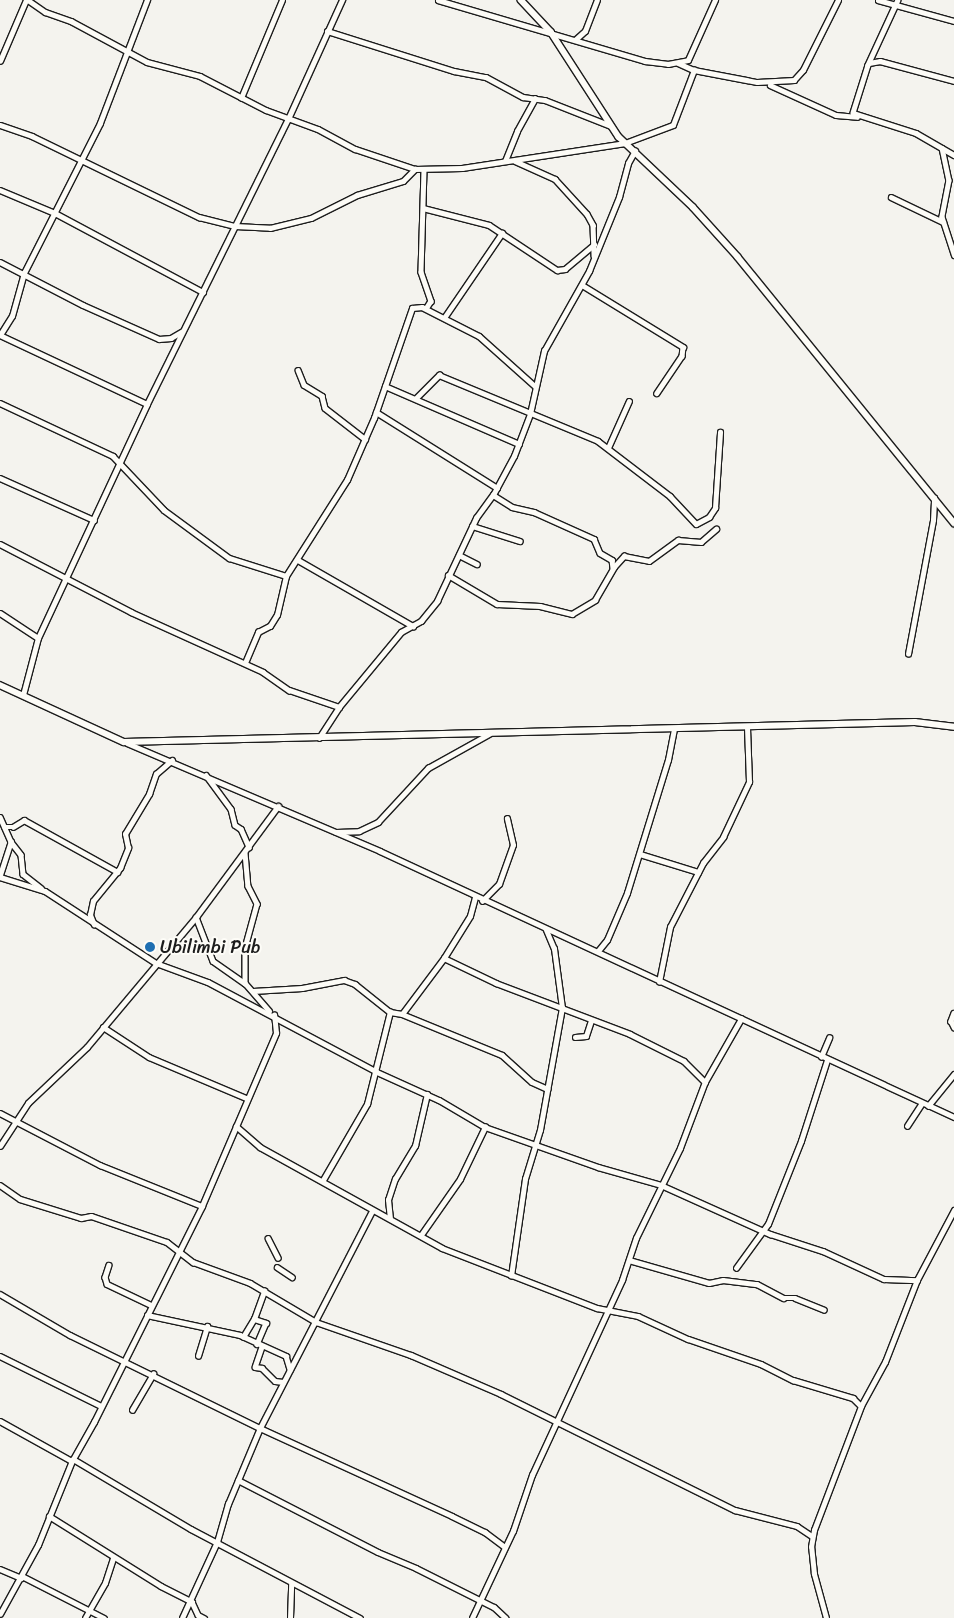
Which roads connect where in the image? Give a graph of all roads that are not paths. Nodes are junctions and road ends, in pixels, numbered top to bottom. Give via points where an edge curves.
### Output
1 (27, 0) edge
2 (147, 0) edge
3 (282, 0) edge
4 (342, 0) edge
5 (438, 0) edge
6 (530, 0) edge
7 (597, 0) edge
8 (715, 0) edge
9 (838, 0) edge
10 (878, 0) edge
11 (898, 0) edge
12 (523, 2) edge
13 (896, 6) junction
14 (954, 22) edge
15 (327, 31) junction
16 (551, 32) junction
17 (574, 40) junction
18 (127, 52) junction
19 (0, 61) edge
20 (677, 63) junction
21 (869, 63) junction
22 (694, 70) junction
23 (954, 81) edge
24 (761, 83) junction
25 (241, 98) junction
26 (535, 98) junction
27 (858, 118) junction
28 (288, 119) junction
29 (0, 125) edge
30 (611, 126) junction
31 (625, 143) junction
32 (942, 148) junction
33 (636, 150) junction
34 (954, 155) edge
35 (82, 160) junction
36 (514, 160) junction
37 (505, 161) junction
38 (415, 169) junction
39 (424, 170) junction
40 (0, 190) edge
41 (891, 197) dead end
42 (423, 208) junction
43 (55, 213) junction
44 (943, 222) junction
45 (236, 226) junction
46 (502, 233) junction
47 (594, 245) junction
48 (954, 255) edge
49 (594, 257) junction
50 (0, 262) edge
51 (24, 273) junction
52 (582, 285) junction
53 (203, 292) junction
54 (426, 309) junction
55 (444, 318) junction
56 (182, 332) junction
57 (0, 335) edge
58 (298, 370) dead end
59 (385, 386) junction
60 (535, 386) junction
61 (657, 393) dead end
62 (416, 398) junction
63 (629, 402) dead end
64 (0, 403) edge
65 (147, 404) junction
66 (376, 412) junction
67 (530, 414) junction
68 (720, 432) dead end
69 (365, 439) junction
70 (519, 444) junction
71 (608, 448) junction
72 (120, 464) junction
73 (0, 478) edge
74 (497, 488) junction
75 (493, 495) junction
76 (934, 498) junction
77 (94, 520) junction
78 (954, 522) edge
79 (472, 526) junction
80 (716, 529) dead end
81 (520, 541) dead end
82 (0, 544) edge
83 (458, 555) junction
84 (298, 560) junction
85 (477, 564) dead end
86 (613, 568) junction
87 (448, 575) junction
88 (286, 576) junction
89 (67, 579) junction
90 (0, 613) edge
91 (413, 626) junction
92 (38, 638) junction
93 (908, 654) dead end
94 (245, 664) junction
95 (0, 685) edge
96 (23, 695) junction
97 (339, 707) junction
98 (747, 727) junction
99 (954, 728) edge
100 (674, 729) junction
101 (489, 734) junction
102 (320, 738) junction
103 (124, 742) junction
104 (172, 760) junction
105 (206, 774) junction
106 (278, 806) junction
107 (0, 817) edge
108 (506, 818) dead end
109 (4, 827) junction
110 (333, 832) junction
111 (10, 842) junction
112 (248, 847) junction
113 (244, 853) junction
114 (640, 854) junction
115 (118, 872) junction
116 (698, 872) junction
117 (0, 876) edge
118 (45, 891) junction
119 (475, 898) junction
120 (482, 901) junction
121 (196, 917) junction
122 (94, 925) junction
123 (546, 930) junction
124 (598, 951) junction
125 (444, 958) junction
126 (156, 963) junction
127 (659, 982) junction
128 (245, 983) junction
129 (253, 991) junction
130 (562, 1008) junction
131 (390, 1012) junction
132 (954, 1013) edge
133 (272, 1014) junction
134 (402, 1014) junction
135 (741, 1019) junction
136 (591, 1020) junction
137 (954, 1026) edge
138 (103, 1027) junction
139 (575, 1037) dead end
140 (829, 1038) dead end
141 (821, 1057) junction
142 (827, 1060) junction
143 (377, 1072) junction
144 (954, 1074) edge
145 (705, 1082) junction
146 (548, 1089) junction
147 (427, 1094) junction
148 (246, 1098) junction
149 (922, 1103) junction
150 (928, 1106) junction
151 (0, 1113) edge
152 (954, 1117) edge
153 (16, 1119) junction
154 (236, 1126) junction
155 (907, 1126) dead end
156 (485, 1127) junction
157 (0, 1146) edge
158 (536, 1146) junction
159 (322, 1180) junction
160 (0, 1185) edge
161 (662, 1185) junction
162 (202, 1206) junction
163 (954, 1210) edge
164 (372, 1211) junction
165 (390, 1220) junction
166 (763, 1230) junction
167 (421, 1235) junction
168 (268, 1238) dead end
169 (178, 1253) junction
170 (278, 1258) dead end
171 (629, 1260) junction
172 (109, 1265) dead end
173 (277, 1267) dead end
174 (736, 1268) dead end
175 (510, 1276) junction
176 (292, 1277) dead end
177 (917, 1280) junction
178 (264, 1291) junction
179 (0, 1294) edge
180 (151, 1304) junction
181 (824, 1310) dead end
182 (606, 1311) junction
183 (147, 1315) junction
184 (254, 1319) junction
185 (316, 1322) junction
186 (207, 1326) junction
187 (242, 1337) junction
188 (257, 1344) junction
189 (262, 1347) junction
190 (0, 1356) edge
191 (198, 1356) dead end
192 (125, 1359) junction
193 (290, 1369) junction
194 (153, 1374) junction
195 (282, 1382) junction
196 (101, 1406) junction
197 (861, 1406) junction
198 (132, 1410) dead end
199 (558, 1420) junction
200 (0, 1421) edge
201 (260, 1428) junction
202 (72, 1460) junction
203 (238, 1480) junction
204 (49, 1516) junction
205 (812, 1536) junction
206 (217, 1542) junction
207 (505, 1547) junction
208 (113, 1558) junction
209 (0, 1569) edge
210 (22, 1577) junction
211 (291, 1584) junction
212 (189, 1600) junction
213 (482, 1601) junction
214 (88, 1610) junction
215 (0, 1614) edge
216 (85, 1618) edge
217 (104, 1618) edge
218 (182, 1618) edge
219 (204, 1618) edge
220 (290, 1618) edge
221 (360, 1618) edge
222 (472, 1618) edge
223 (506, 1618) edge
224 (826, 1618) edge

1 - 18 street
1 - 19 street
2 - 18 street
3 - 25 street
4 - 15 street
5 - 16 street
6 - 12 street
7 - 17 street via 585,31
8 - 20 street via 688,60
9 - 24 street via 800,75 794,80
10 - 13 street
11 - 13 street
12 - 16 street
13 - 14 street
13 - 21 street
15 - 26 street via 486,77 523,97
15 - 28 street
16 - 17 street
16 - 30 street
17 - 20 street via 645,61
18 - 25 street via 147,62 205,78
18 - 35 street
20 - 22 street
21 - 23 street via 880,61
21 - 27 street via 852,108 852,113
22 - 24 street
22 - 31 street via 673,125
24 - 27 street via 798,95 836,115
25 - 28 street
26 - 30 street
26 - 37 street
27 - 32 street via 916,133
28 - 38 street via 318,129 355,149
28 - 45 street
29 - 35 street
30 - 31 street
31 - 33 street
31 - 36 street
32 - 34 street
32 - 44 street via 949,180
33 - 49 street via 628,163 619,197
33 - 76 street via 738,257
35 - 43 street
35 - 45 street via 108,176 192,214
36 - 37 street
36 - 47 street via 559,183 592,222
37 - 39 street via 447,170
38 - 39 street
38 - 45 street via 403,181 357,194 311,218 272,228
39 - 42 street
40 - 43 street
41 - 44 street
42 - 46 street via 488,225
42 - 54 street via 421,272 431,301
43 - 51 street
43 - 53 street
44 - 48 street
45 - 53 street
46 - 47 street via 559,270 565,269
46 - 55 street
47 - 49 street
49 - 52 street
50 - 51 street
51 - 56 street via 159,339 171,338
51 - 57 street via 12,316
52 - 60 street via 544,350
52 - 61 street via 683,347 682,356
53 - 56 street
54 - 55 street
54 - 59 street via 416,307 411,310
55 - 60 street via 488,342
56 - 65 street
57 - 65 street
58 - 69 street via 304,385 322,396 325,408
59 - 62 street
59 - 66 street
60 - 67 street
62 - 67 street via 438,375
62 - 70 street
63 - 71 street
64 - 72 street via 105,452
65 - 72 street
66 - 69 street
66 - 74 street
67 - 70 street
67 - 71 street via 556,422
68 - 71 street via 715,508 709,517 697,524 670,496
69 - 84 street via 339,498
70 - 74 street
72 - 77 street
72 - 88 street via 164,510 224,554
73 - 77 street
74 - 75 street
75 - 79 street
75 - 86 street via 512,507 534,512 594,539 600,553 612,560
76 - 78 street
76 - 93 street via 933,520
77 - 89 street
79 - 81 street
79 - 83 street
80 - 86 street via 701,542 677,540 649,561 624,556
82 - 89 street
83 - 85 street
83 - 87 street
84 - 88 street
84 - 91 street
86 - 87 street via 595,600 572,614 540,606 498,604
87 - 91 street via 429,613
88 - 94 street via 277,615 270,626 258,632
89 - 92 street
89 - 94 street via 209,650
90 - 92 street
91 - 97 street via 401,632
92 - 96 street
94 - 97 street via 272,677 289,690
95 - 96 street
96 - 103 street
97 - 102 street
98 - 99 street via 915,722
98 - 100 street
98 - 116 street via 749,782 723,837
100 - 101 street
100 - 114 street
101 - 102 street
101 - 110 street via 428,768 378,822 359,830
102 - 103 street
103 - 104 street
104 - 105 street
104 - 115 street via 156,774 149,794 126,834 128,848
105 - 106 street
105 - 112 street via 231,809 235,825 241,829
106 - 110 street
106 - 112 street
107 - 109 street
108 - 120 street via 514,845 500,884
109 - 111 street
109 - 115 street via 24,820
110 - 119 street
111 - 117 street
111 - 118 street via 20,855 27,880
112 - 113 street
113 - 121 street
113 - 128 street via 248,886 257,904 245,948
114 - 116 street
114 - 124 street via 618,916
115 - 122 street via 93,901 90,915
116 - 127 street via 670,927
117 - 118 street
118 - 122 street
119 - 120 street
119 - 125 street via 470,916
120 - 123 street
121 - 126 street
121 - 128 street via 213,961
122 - 126 street
123 - 124 street
123 - 130 street via 554,949
124 - 127 street
125 - 130 street via 496,983
125 - 134 street
126 - 133 street via 208,982
126 - 138 street
127 - 135 street
128 - 129 street
129 - 131 street via 302,988 344,980 356,984
129 - 133 street
130 - 136 street
130 - 146 street
131 - 134 street
131 - 143 street
132 - 137 street via 951,1021
133 - 143 street
133 - 148 street via 276,1033
134 - 146 street via 502,1055 532,1082
135 - 141 street
135 - 145 street
136 - 139 street via 586,1036
136 - 145 street via 630,1034 684,1061
138 - 148 street via 149,1057
138 - 153 street
140 - 141 street
141 - 142 street
142 - 149 street
142 - 166 street via 801,1141
143 - 147 street
143 - 159 street via 367,1104
144 - 150 street
145 - 161 street
146 - 158 street
147 - 156 street
147 - 165 street via 415,1146 395,1179 388,1200
148 - 154 street
149 - 150 street
149 - 155 street
150 - 152 street
151 - 153 street
153 - 157 street
153 - 162 street via 100,1165
154 - 159 street via 260,1147
154 - 162 street
156 - 158 street
156 - 167 street via 460,1179
158 - 161 street
158 - 175 street via 526,1179
159 - 164 street
160 - 169 street via 20,1199 81,1218 91,1216 167,1242
161 - 166 street
161 - 171 street
162 - 169 street
163 - 177 street
164 - 165 street
164 - 185 street
165 - 167 street
166 - 174 street
166 - 177 street via 823,1251 884,1279
167 - 175 street via 442,1248
168 - 170 street
169 - 178 street
169 - 180 street
171 - 181 street via 709,1284 723,1280 757,1284 784,1298 796,1298
171 - 182 street
172 - 180 street via 105,1277 108,1284
173 - 176 street
175 - 182 street
177 - 197 street via 885,1362
178 - 184 street
178 - 185 street
179 - 192 street via 70,1335
180 - 183 street
182 - 197 street via 638,1316 688,1340 761,1364 794,1380 854,1398
182 - 199 street
183 - 186 street
183 - 192 street
184 - 187 street
184 - 188 street via 266,1323
185 - 193 street
185 - 199 street via 411,1355
186 - 187 street
186 - 191 street
187 - 188 street
188 - 189 street
189 - 193 street via 286,1356
189 - 195 street via 256,1367 262,1368 275,1381
190 - 196 street
192 - 194 street
192 - 196 street
193 - 195 street
194 - 198 street
194 - 201 street
195 - 201 street
196 - 202 street
197 - 205 street
199 - 205 street via 735,1510 797,1526
199 - 207 street via 532,1475
200 - 202 street
201 - 203 street
201 - 207 street via 485,1532
202 - 204 street
202 - 206 street
203 - 206 street
203 - 213 street
204 - 208 street
204 - 210 street
205 - 224 street via 814,1574
206 - 211 street
206 - 212 street
207 - 213 street
208 - 212 street
208 - 214 street via 105,1583
209 - 210 street
210 - 214 street
210 - 215 street
211 - 220 street
211 - 221 street
212 - 218 street
212 - 219 street
213 - 222 street
213 - 223 street
214 - 216 street
214 - 217 street

